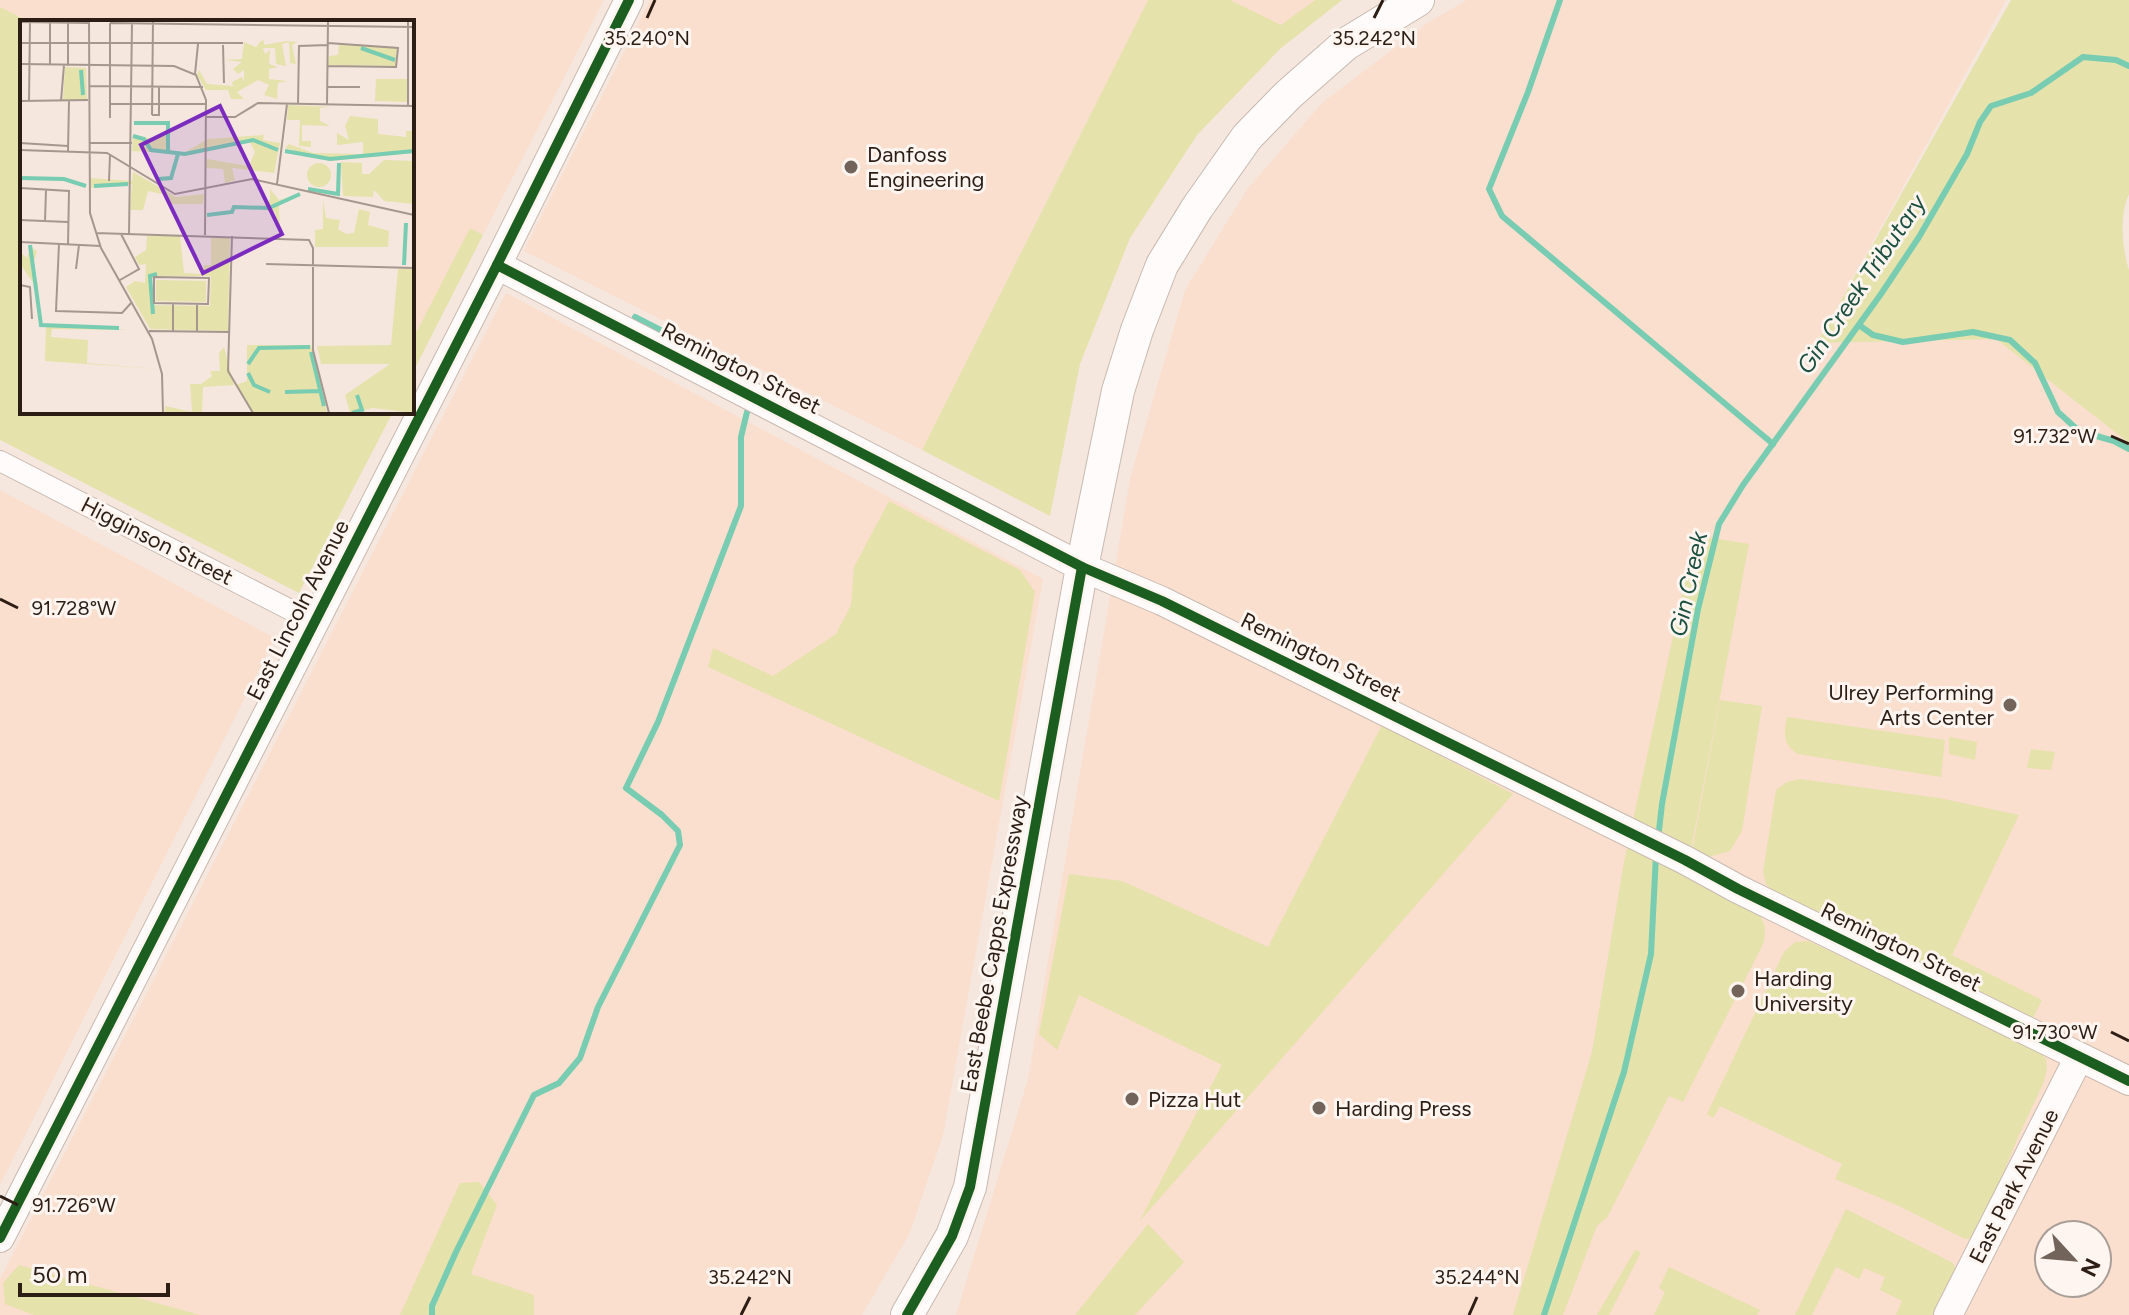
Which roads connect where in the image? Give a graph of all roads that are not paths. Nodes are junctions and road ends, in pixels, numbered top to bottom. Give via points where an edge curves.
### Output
1 (629, 0) edge
2 (1418, 0) edge
3 (497, 265) junction
4 (0, 461) edge
5 (1082, 567) junction
6 (314, 622) junction
7 (2079, 1057) junction
8 (2129, 1081) edge
9 (0, 1238) edge
10 (907, 1315) edge
11 (1948, 1315) edge

1 - 3 street, East Lincoln Avenue
2 - 5 main road, East Beebe Capps Expressway via 1346,44 1247,137 1162,265 1118,391
3 - 5 street, Remington Street
3 - 6 street, East Lincoln Avenue
4 - 6 street, Higginson Street
5 - 7 street, Remington Street via 1162,601
5 - 10 main road, East Beebe Capps Expressway via 970,1187 952,1236
6 - 9 street, East Lincoln Avenue
7 - 8 street, Remington Street
7 - 11 street, East Park Avenue

